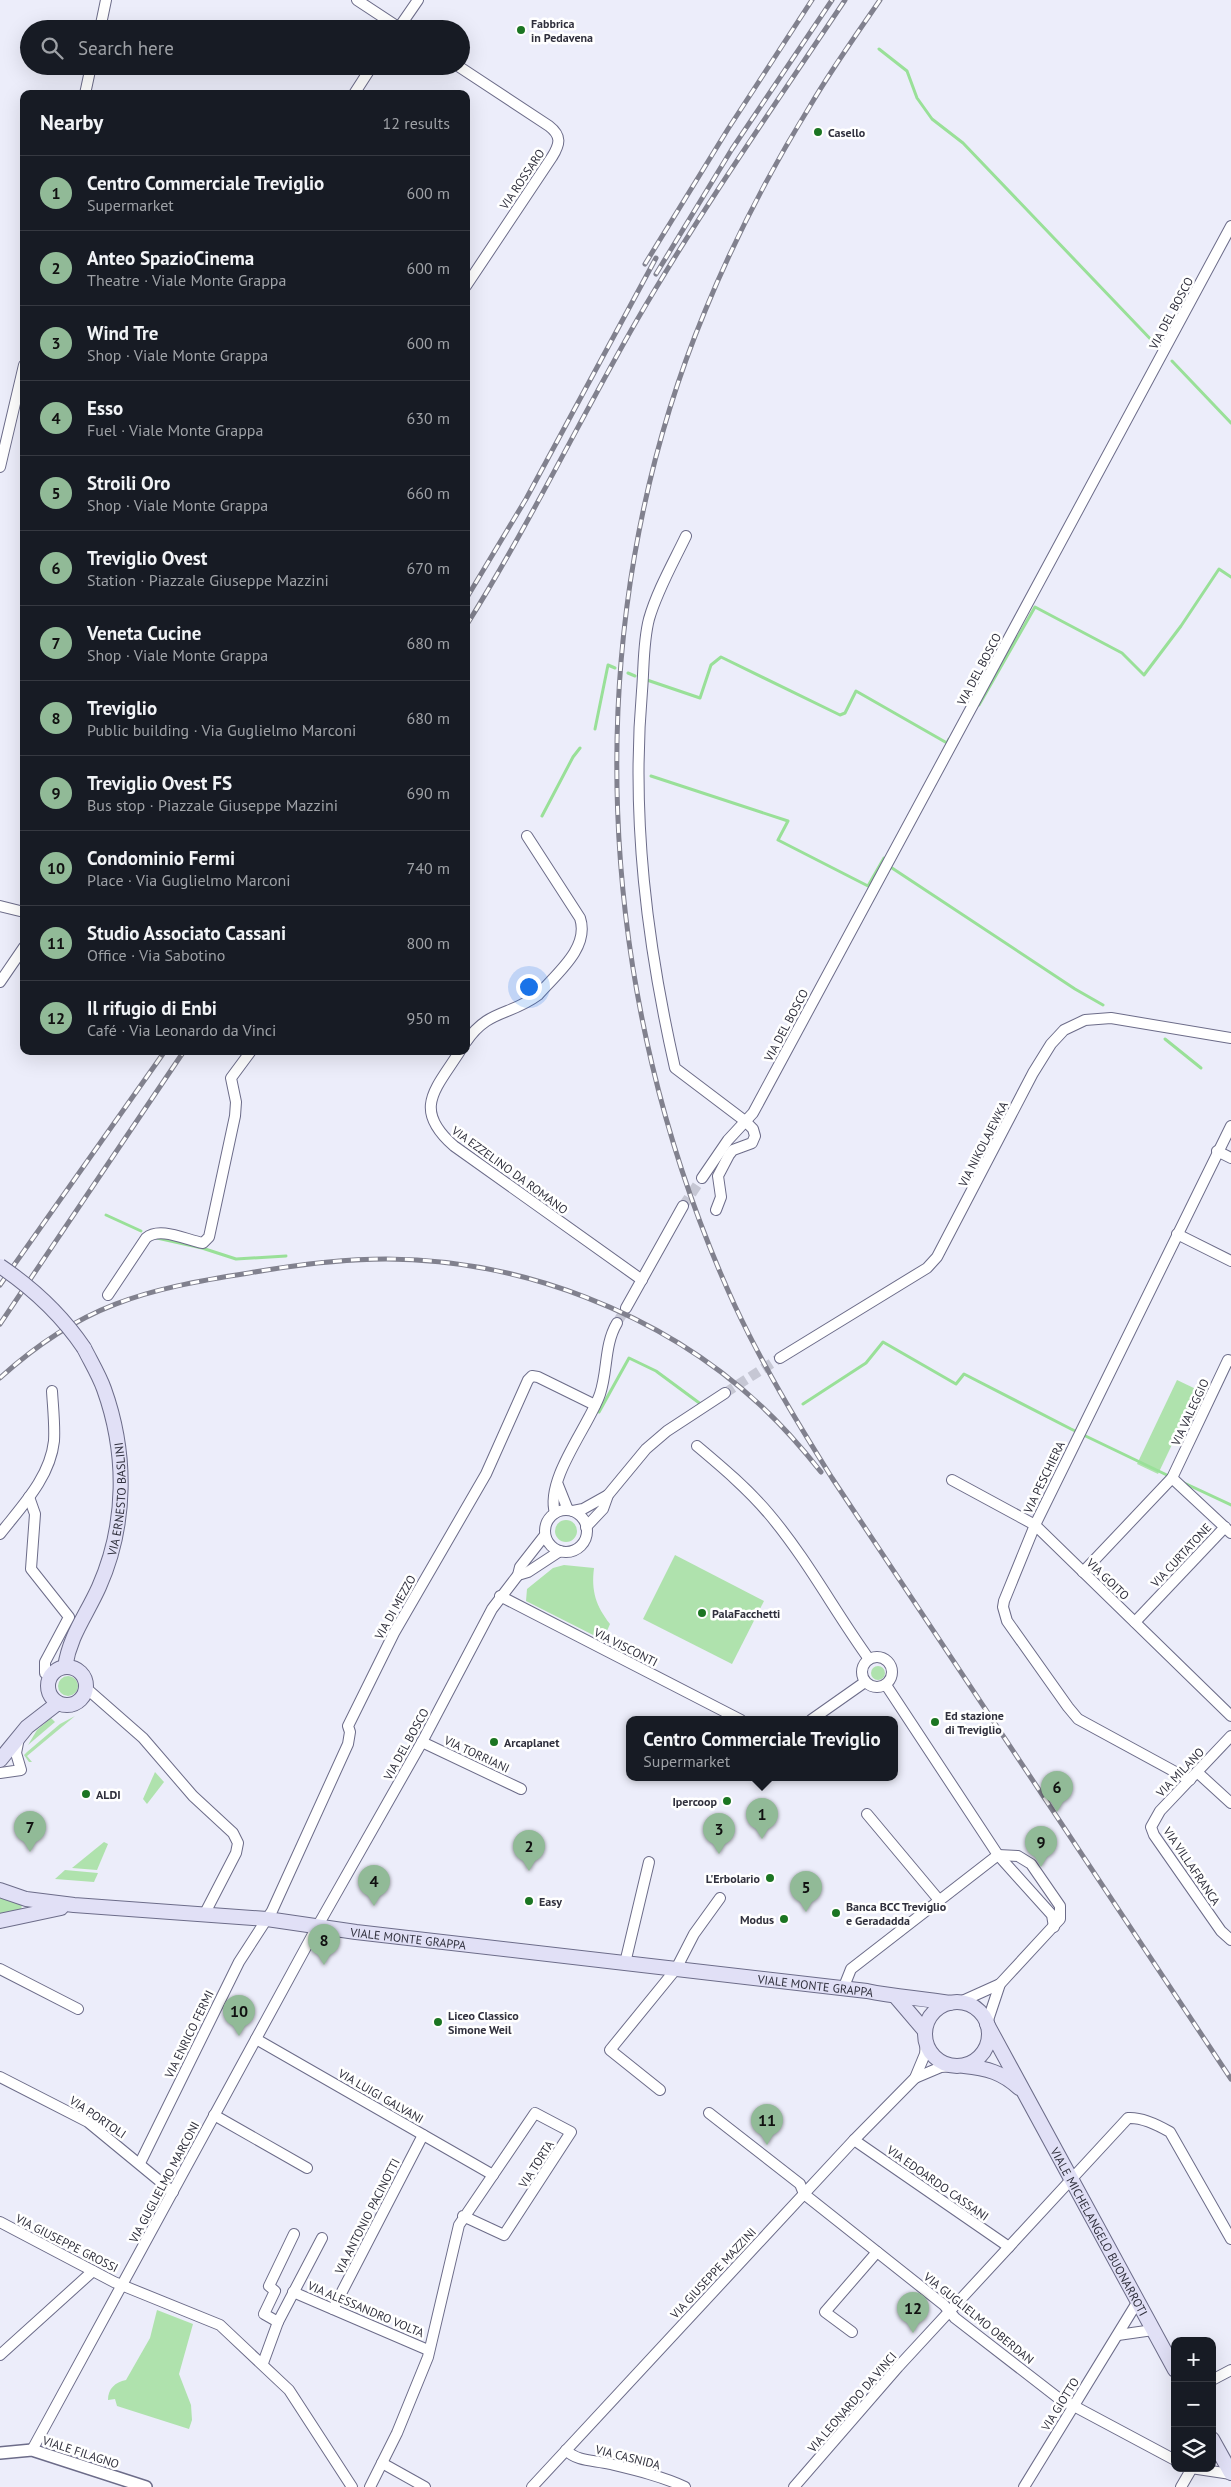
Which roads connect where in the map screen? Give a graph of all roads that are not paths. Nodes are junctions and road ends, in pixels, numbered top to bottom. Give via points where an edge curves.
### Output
1 (106, 0) edge
2 (357, 0) edge
3 (418, 0) edge
4 (102, 20) edge
5 (387, 20) edge
6 (404, 20) edge
7 (470, 74) edge
8 (89, 75) edge
9 (366, 75) edge
10 (86, 90) edge
11 (357, 90) edge
12 (1231, 226) edge
13 (470, 280) edge
14 (20, 382) edge
15 (0, 467) edge
16 (686, 536) dead end
17 (527, 836) dead end
18 (0, 906) edge
19 (20, 911) edge
20 (20, 953) edge
21 (0, 982) edge
22 (470, 1037) edge
23 (1231, 1038) edge
24 (248, 1055) edge
25 (458, 1055) edge
26 (745, 1121) junction
27 (1231, 1126) edge
28 (1217, 1151) junction
29 (1231, 1158) edge
30 (702, 1178) tunnel mouth
31 (683, 1206) tunnel mouth
32 (716, 1210) dead end
33 (1177, 1234) junction
34 (1231, 1261) edge
35 (0, 1266) edge
36 (642, 1280) junction
37 (108, 1295) dead end
38 (626, 1308) tunnel mouth
39 (617, 1323) tunnel mouth
40 (780, 1358) tunnel mouth
41 (1231, 1361) edge
42 (52, 1391) dead end
43 (725, 1393) tunnel mouth
44 (595, 1406) junction
45 (697, 1446) dead end
46 (1172, 1478) junction
47 (952, 1480) dead end
48 (558, 1485) junction
49 (608, 1495) junction
50 (29, 1497) junction
51 (570, 1511) junction
52 (555, 1514) junction
53 (1035, 1525) junction
54 (586, 1527) junction
55 (1228, 1530) edge
56 (0, 1534) edge
57 (545, 1535) junction
58 (560, 1551) junction
59 (1083, 1572) junction
60 (518, 1575) junction
61 (500, 1596) junction
62 (1135, 1622) junction
63 (869, 1659) junction
64 (71, 1669) junction
65 (865, 1682) junction
66 (50, 1683) junction
67 (886, 1685) junction
68 (86, 1688) junction
69 (58, 1703) junction
70 (733, 1716) edge
71 (817, 1716) edge
72 (1231, 1716) edge
73 (35, 1718) junction
74 (20, 1734) junction
75 (1231, 1736) edge
76 (422, 1742) junction
77 (0, 1760) edge
78 (0, 1772) edge
79 (1193, 1776) junction
80 (521, 1789) dead end
81 (1231, 1803) edge
82 (867, 1814) dead end
83 (1152, 1827) joint
84 (998, 1855) junction
85 (1026, 1860) junction
86 (649, 1862) dead end
87 (1014, 1870) junction
88 (0, 1890) edge
89 (720, 1898) dead end
90 (939, 1900) junction
91 (74, 1905) junction
92 (205, 1913) junction
93 (267, 1919) junction
94 (0, 1921) edge
95 (318, 1926) junction
96 (1054, 1927) junction
97 (1231, 1940) edge
98 (625, 1963) junction
99 (0, 1969) edge
100 (676, 1969) junction
101 (1000, 1984) junction
102 (843, 1989) junction
103 (896, 1997) junction
104 (955, 2002) junction
105 (78, 2009) dead end
106 (987, 2024) junction
107 (926, 2037) junction
108 (256, 2038) junction
109 (958, 2066) junction
110 (0, 2077) edge
111 (915, 2078) junction
112 (660, 2090) dead end
113 (1025, 2094) junction
114 (709, 2113) dead end
115 (214, 2115) junction
116 (423, 2135) junction
117 (854, 2140) junction
118 (140, 2163) junction
119 (307, 2168) dead end
120 (493, 2175) junction
121 (1072, 2180) junction
122 (173, 2192) junction
123 (804, 2194) junction
124 (463, 2216) junction
125 (0, 2222) edge
126 (294, 2234) dead end
127 (322, 2238) dead end
128 (1231, 2239) edge
129 (1009, 2247) junction
130 (877, 2252) junction
131 (93, 2272) junction
132 (123, 2285) junction
133 (294, 2292) junction
134 (1138, 2301) junction
135 (333, 2309) junction
136 (949, 2312) junction
137 (278, 2322) junction
138 (1153, 2330) junction
139 (852, 2332) dead end
140 (1118, 2335) junction
141 (428, 2350) junction
142 (0, 2355) edge
143 (263, 2363) junction
144 (1171, 2363) edge
145 (1231, 2370) edge
146 (1216, 2378) edge
147 (1074, 2406) junction
148 (1216, 2446) edge
149 (32, 2450) junction
150 (566, 2450) junction
151 (2, 2456) edge
152 (1222, 2456) junction
153 (1171, 2458) edge
154 (382, 2463) junction
155 (1216, 2465) edge
156 (1189, 2472) edge
157 (1216, 2472) edge
158 (1231, 2474) edge
159 (678, 2486) edge
160 (146, 2487) edge
161 (352, 2487) edge
162 (370, 2487) edge
163 (425, 2487) edge
164 (532, 2487) edge
165 (794, 2487) edge
166 (1024, 2487) edge
167 (1181, 2487) edge

1 - 4 street
2 - 5 street
3 - 6 street
7 - 13 street, VIA ROSSARO via 549,126 558,134 559,145
8 - 10 street
9 - 11 street
12 - 26 street, VIA DEL BOSCO via 753,1113
14 - 15 street
16 - 26 street via 656,602 645,642 638,797 642,871 657,982 674,1068
17 - 22 street via 580,918 582,939 538,995 484,1021
18 - 19 street
20 - 21 street
23 - 40 street, VIA NIKOLAJEWKA via 1111,1018 1086,1020 1064,1030 1033,1072 937,1257 927,1268
24 - 37 street via 231,1078 235,1116 210,1237 203,1243 151,1234
25 - 36 street, VIA EZZELINO DA ROMANO via 432,1096 432,1119 440,1134
26 - 30 street, VIA DEL BOSCO
26 - 32 street via 753,1129 755,1139 729,1155 718,1176 721,1197
27 - 28 street, VIA PESCHIERA
28 - 29 street
28 - 33 street, VIA PESCHIERA
31 - 36 street
33 - 34 street
33 - 53 street, VIA PESCHIERA
35 - 64 main road, VIA ERNESTO BASLINI, bridge via 59,1314 84,1348 104,1388 118,1438 122,1478 109,1560 68,1647
36 - 38 street
39 - 44 street via 608,1342
41 - 46 street, VIA VALEGGIO via 1228,1360
42 - 50 street via 54,1443 49,1461
43 - 49 street via 667,1431 646,1449
44 - 48 street via 560,1474
44 - 93 street, VIA DI MEZZO via 538,1377 532,1376 528,1380 486,1474 394,1633 348,1726 348,1744
45 - 63 street via 734,1477 770,1514
46 - 55 street
46 - 59 street, VIA VALEGGIO
47 - 53 street, VIA GOITO
48 - 51 street
48 - 52 street via 553,1502
49 - 51 street via 584,1509
49 - 54 street via 603,1510
50 - 56 street
50 - 66 street via 35,1514 31,1569 69,1617 45,1662
51 - 52 street
51 - 54 street via 581,1517
52 - 57 street via 547,1522
53 - 59 street, VIA GOITO
53 - 79 street, VIA PESCHIERA via 1004,1601 1007,1621 1078,1719
54 - 58 street via 585,1539 579,1546
55 - 62 street, VIA CURTATONE
57 - 58 street
57 - 60 street, VIA DEL BOSCO via 520,1567
58 - 60 street, VIA DEL BOSCO
59 - 62 street, VIA GOITO
60 - 61 street, VIA DEL BOSCO
61 - 70 street, VIA VISCONTI
61 - 76 street, VIA DEL BOSCO
62 - 72 street, VIA GOITO
63 - 65 street via 862,1670
63 - 67 street via 882,1658 891,1665 892,1676
64 - 66 main road
64 - 68 main road via 85,1678
65 - 67 street via 874,1688
65 - 71 street
66 - 69 main road
66 - 73 main road
67 - 84 street
68 - 69 main road via 78,1702 68,1706
68 - 92 street via 143,1738 194,1796 233,1833 238,1843 236,1853
69 - 73 main road
73 - 74 main road
74 - 77 main road
74 - 78 street via 16,1753 21,1770
75 - 79 street, VIA MILANO
76 - 80 street, VIA TORRIANI
76 - 95 street, VIA DEL BOSCO
79 - 81 street, VIA PESCHIERA
79 - 83 street, VIA MILANO via 1160,1811
82 - 90 street
83 - 97 street, VIA VILLAFRANCA via 1154,1835
84 - 85 street via 1018,1856
84 - 87 street
84 - 90 street
85 - 87 street via 1020,1861
85 - 96 street via 1060,1906 1060,1919
86 - 98 street
87 - 96 street via 1052,1915
88 - 91 main road, VIALE MONTE GRAPPA via 26,1899
89 - 100 street via 694,1934
90 - 102 street via 851,1969
91 - 92 main road, VIALE MONTE GRAPPA
91 - 94 main road, VIALE MONTE GRAPPA
92 - 93 main road, VIALE MONTE GRAPPA
93 - 95 main road, VIALE MONTE GRAPPA
93 - 118 street, VIA ENRICO FERMI via 235,1970
95 - 98 main road, VIALE MONTE GRAPPA
95 - 108 street, VIA GUGLIELMO MARCONI
96 - 101 street
98 - 100 main road, VIALE MONTE GRAPPA
99 - 105 street
100 - 102 main road, VIALE MONTE GRAPPA
100 - 112 street via 610,2050
101 - 104 street
101 - 106 street
102 - 103 main road, VIALE MONTE GRAPPA
103 - 104 main road, VIALE MONTE GRAPPA via 914,1996
103 - 107 main road
104 - 106 main road via 975,2008
104 - 107 main road via 933,2013
106 - 109 main road via 985,2049 979,2057
106 - 113 main road, VIALE MICHELANGELO BUONARROTI
107 - 109 main road via 935,2058
107 - 111 street, VIA GIUSEPPE MAZZINI via 925,2054
108 - 115 street, VIA GUGLIELMO MARCONI
108 - 116 street, VIA LUIGI GALVANI
109 - 111 street, VIA GIUSEPPE MAZZINI via 941,2067
109 - 113 main road, VIALE MICHELANGELO BUONARROTI via 999,2073
110 - 118 street, VIA PORTOLI via 88,2122
111 - 117 street, VIA GIUSEPPE MAZZINI
113 - 121 main road, VIALE MICHELANGELO BUONARROTI
114 - 123 street, VIA GUGLIELMO OBERDAN via 800,2184
115 - 119 street
115 - 122 street, VIA GUGLIELMO MARCONI
116 - 120 street, VIA LUIGI GALVANI
116 - 135 street, VIA ANTONIO PACINOTTI
117 - 123 street, VIA GIUSEPPE MAZZINI
117 - 129 street, VIA EDOARDO CASSANI
118 - 122 street, VIA PORTOLI
120 - 124 street, VIA TORTA
120 - 124 street, VIA TORTA via 535,2113 571,2132 504,2235
121 - 128 street, VIA LEONARDO DA VINCI via 1128,2118 1161,2126 1176,2140
121 - 129 street, VIA LEONARDO DA VINCI
121 - 134 main road, VIALE MICHELANGELO BUONARROTI
122 - 132 street, VIA GUGLIELMO MARCONI
123 - 130 street, VIA GUGLIELMO OBERDAN
123 - 150 street, VIA GIUSEPPE MAZZINI
124 - 141 street, VIA TORTA via 452,2244
125 - 131 street, VIA GIUSEPPE GROSSI
126 - 137 street via 269,2286 275,2292 264,2314
127 - 133 street
129 - 136 street, VIA LEONARDO DA VINCI
130 - 136 street, VIA GUGLIELMO OBERDAN
130 - 139 street via 825,2312
131 - 132 street, VIA GIUSEPPE GROSSI
131 - 142 street
132 - 143 street, VIA GIUSEPPE GROSSI via 220,2325
132 - 149 street, VIA GUGLIELMO MARCONI
133 - 135 street, VIA ALESSANDRO VOLTA
133 - 137 street
134 - 138 main road, VIALE MICHELANGELO BUONARROTI
134 - 140 street, VIA GIOTTO
135 - 141 street, VIA ALESSANDRO VOLTA
136 - 147 street, VIA GUGLIELMO OBERDAN via 1057,2397
136 - 165 street, VIA LEONARDO DA VINCI
137 - 143 street
138 - 140 street
138 - 144 main road, VIALE MICHELANGELO BUONARROTI
140 - 147 street, VIA GIOTTO
141 - 154 street, VIA TORTA via 397,2433
143 - 161 street, VIA GIUSEPPE GROSSI via 289,2390
145 - 146 street
147 - 153 street, VIA GUGLIELMO OBERDAN
147 - 166 street, VIA GIOTTO
148 - 152 main road
149 - 151 street, VIALE FILAGNO
149 - 160 street, VIALE FILAGNO
150 - 159 street, VIA CASNIDA via 580,2458 605,2462
150 - 164 street, VIA GIUSEPPE MAZZINI
152 - 155 street
152 - 158 main road
154 - 162 street, VIA TORTA
154 - 163 street
156 - 167 street
157 - 158 street

